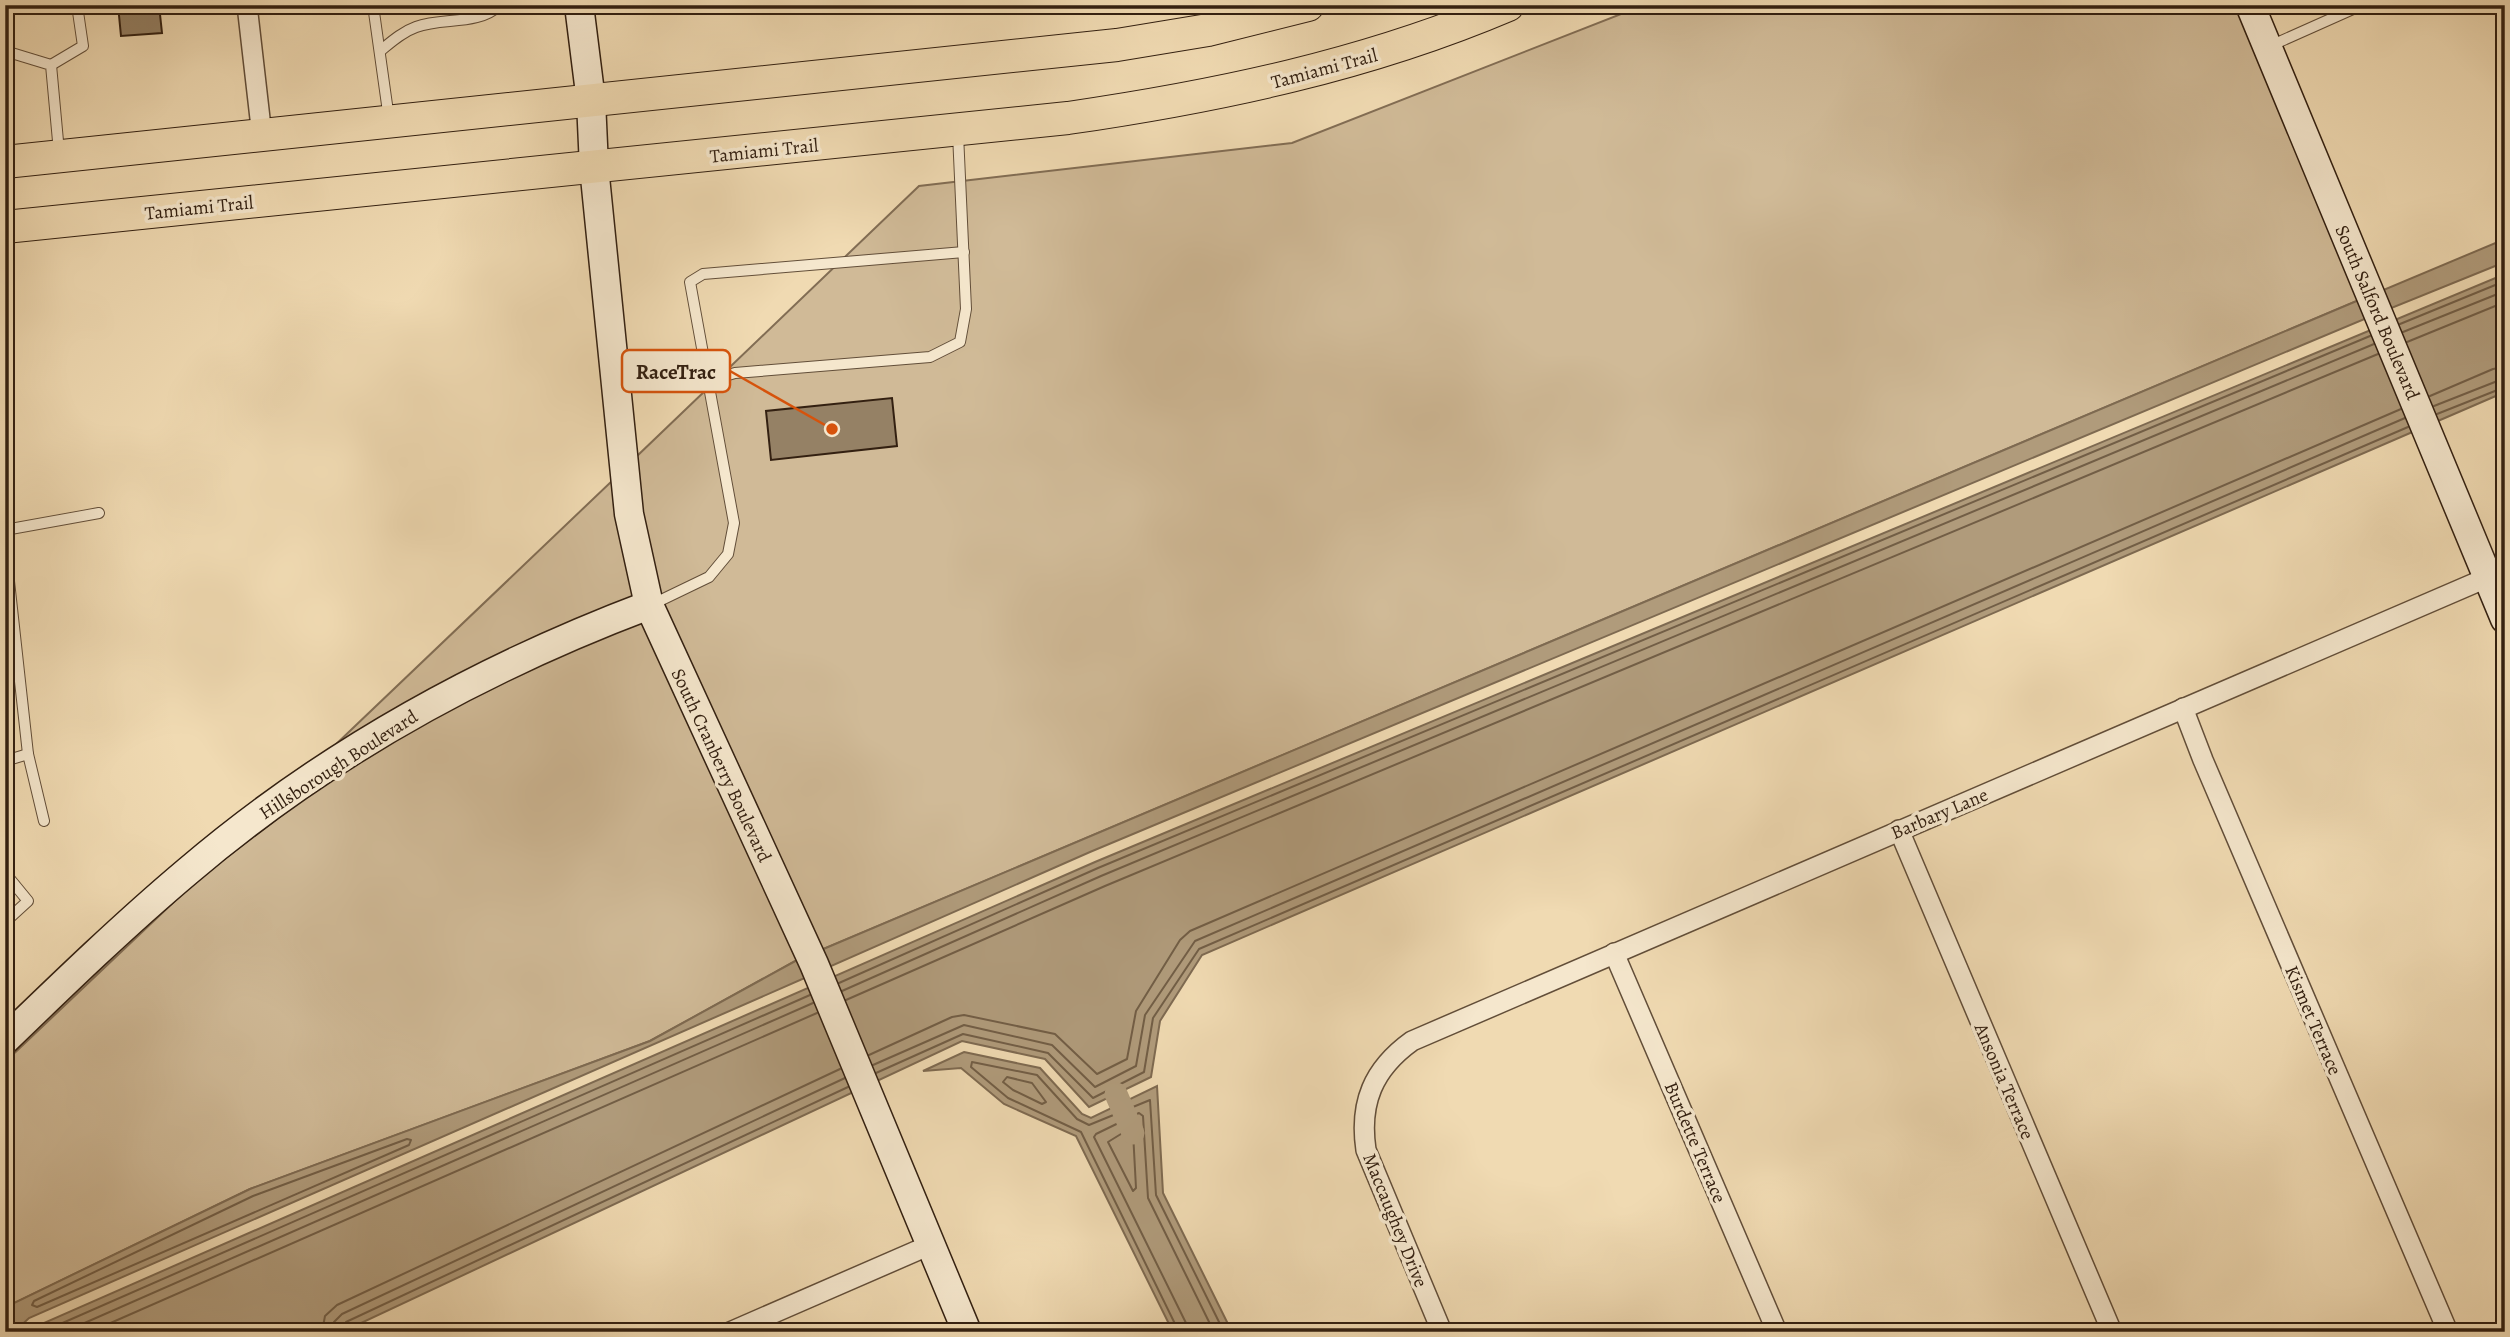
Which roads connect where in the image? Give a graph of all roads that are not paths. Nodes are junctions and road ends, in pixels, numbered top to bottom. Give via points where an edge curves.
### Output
1 (78, 5) edge
2 (247, 5) edge
3 (373, 5) edge
4 (500, 5) edge
5 (579, 5) edge
6 (1308, 5) edge
7 (1508, 5) edge
8 (2250, 5) edge
9 (2362, 5) edge
10 (2268, 47) junction
11 (5, 51) edge
12 (380, 51) junction
13 (51, 65) junction
14 (592, 100) junction
15 (389, 122) junction
16 (958, 130) junction
17 (262, 136) junction
18 (59, 156) junction
19 (5, 162) edge
20 (594, 167) junction
21 (5, 227) edge
22 (964, 252) junction
23 (708, 381) junction
24 (99, 513) dead end
25 (5, 530) edge
26 (5, 545) edge
27 (2496, 574) edge
28 (649, 606) junction
29 (2505, 619) edge
30 (2183, 708) junction
31 (27, 754) junction
32 (5, 761) edge
33 (44, 821) dead end
34 (1899, 830) junction
35 (5, 873) edge
36 (5, 922) edge
37 (1614, 953) junction
38 (5, 1040) edge
39 (1381, 1068) joint
40 (930, 1245) junction
41 (730, 1332) edge
42 (967, 1332) edge
43 (1443, 1332) edge
44 (1777, 1332) edge
45 (2112, 1332) edge
46 (2448, 1332) edge

1 - 13 lane via 83,46
2 - 17 street
3 - 12 lane
4 - 12 lane via 483,16 418,26
5 - 14 street, South Cranberry Boulevard
6 - 14 main road via 1208,30 1117,45
7 - 16 main road, Tamiami Trail via 1396,48 1233,91 1068,118
8 - 10 street, South Salford Boulevard
9 - 10 lane
10 - 27 street, South Salford Boulevard via 2431,437
11 - 13 lane
12 - 15 lane
13 - 18 lane
14 - 15 main road
14 - 20 street, South Cranberry Boulevard
15 - 17 main road
16 - 20 main road, Tamiami Trail
16 - 22 lane
17 - 18 main road
18 - 19 main road
20 - 21 main road, Tamiami Trail
20 - 28 street, South Cranberry Boulevard via 629,514
22 - 23 lane via 966,309 960,342 930,356 735,373
22 - 23 lane via 703,274 690,282
23 - 28 lane via 734,523 728,554 709,577
24 - 25 lane
26 - 31 lane
27 - 29 street, South Salford Boulevard
27 - 30 street, Barbary Lane
28 - 38 street, Hillsborough Boulevard via 509,663 427,706 307,779 189,870
28 - 40 street, South Cranberry Boulevard via 814,964
30 - 34 street, Barbary Lane
30 - 46 street, Kismet Terrace
31 - 32 lane
31 - 33 lane
34 - 37 street, Barbary Lane
34 - 45 street, Ansonia Terrace
35 - 36 lane via 28,901
37 - 39 street, Barbary Lane via 1412,1041
37 - 44 street, Burdette Terrace
39 - 43 street, Maccaughey Drive via 1364,1108 1366,1150
40 - 41 street
40 - 42 street, South Cranberry Boulevard

